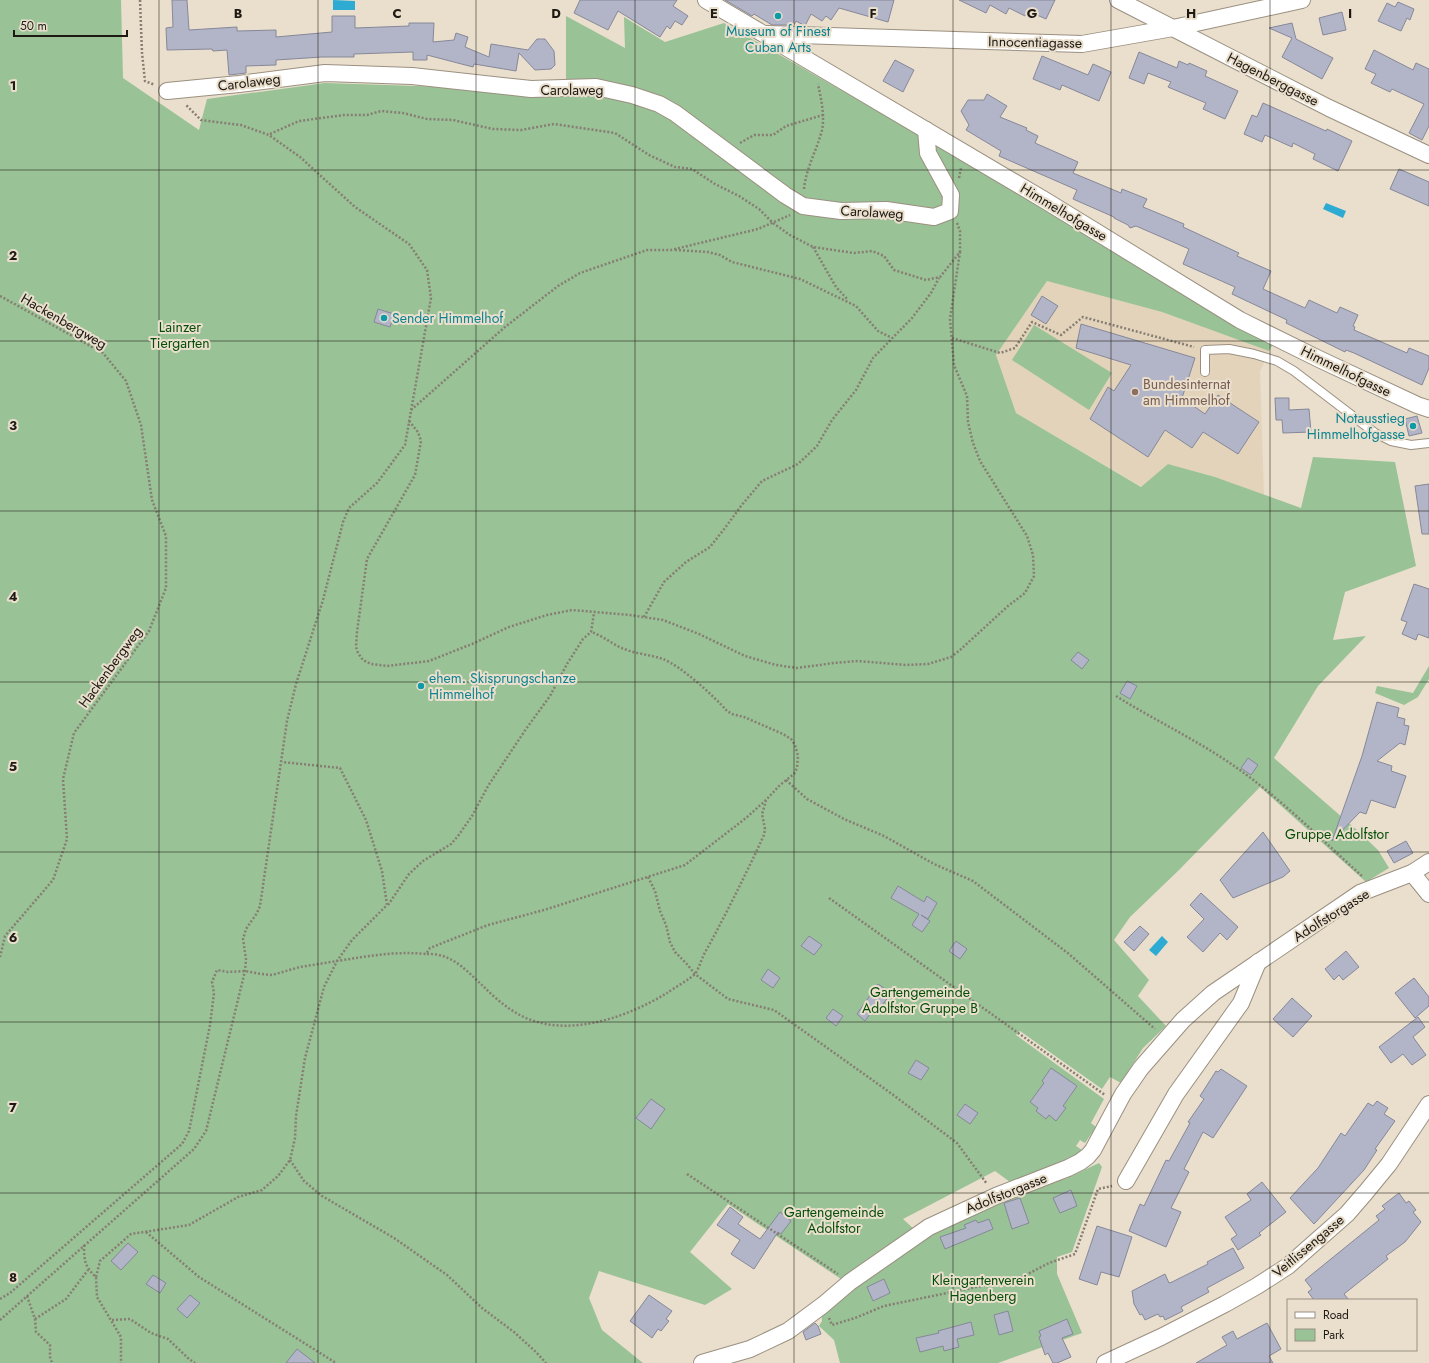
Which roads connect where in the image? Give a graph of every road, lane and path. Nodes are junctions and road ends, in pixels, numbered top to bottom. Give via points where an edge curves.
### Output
1 (140, 0) edge
2 (706, 0) edge
3 (1118, 0) edge
4 (1302, 0) edge
5 (1173, 28) junction
6 (765, 34) junction
7 (815, 64) junction
8 (167, 91) junction
9 (823, 115) junction
10 (926, 130) junction
11 (269, 135) junction
12 (730, 154) junction
13 (1429, 155) edge
14 (803, 206) junction
15 (950, 210) junction
16 (773, 223) junction
17 (813, 247) junction
18 (671, 250) junction
19 (960, 252) junction
20 (940, 277) junction
21 (0, 296) edge
22 (850, 302) junction
23 (892, 338) junction
24 (952, 338) junction
25 (1205, 350) junction
26 (1204, 372) dead end
27 (1429, 409) edge
28 (411, 411) junction
29 (409, 420) junction
30 (1429, 444) edge
31 (594, 613) junction
32 (644, 617) junction
33 (591, 632) junction
34 (1116, 696) dead end
35 (282, 762) junction
36 (786, 780) junction
37 (766, 800) junction
38 (1429, 862) edge
39 (1412, 873) junction
40 (648, 877) junction
41 (1368, 881) dead end
42 (1429, 894) edge
43 (829, 898) dead end
44 (388, 905) junction
45 (426, 954) junction
46 (0, 956) edge
47 (337, 961) junction
48 (1258, 962) junction
49 (245, 971) junction
50 (694, 974) junction
51 (1166, 1039) junction
52 (1119, 1103) junction
53 (1429, 1104) edge
54 (290, 1160) junction
55 (686, 1174) dead end
56 (1126, 1181) joint
57 (996, 1196) junction
58 (146, 1232) junction
59 (84, 1245) junction
60 (88, 1270) junction
61 (840, 1275) dead end
62 (96, 1277) junction
63 (27, 1296) junction
64 (0, 1299) edge
65 (823, 1305) junction
66 (35, 1319) junction
67 (0, 1320) edge
68 (112, 1320) junction
69 (52, 1363) edge
70 (121, 1363) edge
71 (195, 1363) edge
72 (336, 1363) edge
73 (546, 1363) edge
74 (702, 1363) edge
75 (1104, 1363) edge

1 - 8 path via 145,81
2 - 6 street, Himmelhofgasse
3 - 5 street, Hagenberggasse
4 - 5 street, Innocentiagasse
5 - 6 street, Innocentiagasse via 1082,44
5 - 13 street, Hagenberggasse via 1329,108
6 - 7 street, Himmelhofgasse
7 - 9 path
7 - 10 street, Himmelhofgasse
8 - 11 path via 192,109 201,120 241,125
8 - 12 street, Carolaweg via 325,73 412,76 531,89 596,87 659,104
9 - 12 path via 786,126 774,135 754,135 733,147
9 - 14 path via 822,130 804,186
10 - 15 street via 928,153 951,195
10 - 27 street, Himmelhofgasse via 1240,320
11 - 16 path via 299,121 344,115 367,115 381,111 454,120 493,129 521,130 554,124 615,133 649,155 675,167 692,169 759,209
11 - 28 path via 300,157 355,207 409,244 426,270 431,298
12 - 14 street, Carolaweg
14 - 15 street, Carolaweg via 841,211 886,210 934,217
14 - 16 path via 793,214
15 - 19 path via 960,231
16 - 17 path
16 - 18 path
17 - 20 path via 854,253 872,251 884,256 894,270 926,280
17 - 22 path via 836,287
18 - 22 path via 720,255 732,262 800,279
18 - 28 path via 647,250 580,273 558,286 504,327
19 - 20 path
19 - 24 path via 950,319
20 - 23 path via 912,318
21 - 46 path, Hackenbergweg via 103,353 126,381 141,424 152,500 166,536 166,588 149,631 74,733 63,778 67,839 53,880 5,936
22 - 23 path via 878,331
23 - 32 path via 873,358 856,390 832,420 817,446 798,464 762,481 710,546 686,562 664,582
24 - 25 path via 1000,353 1015,348 1032,322 1061,335 1083,317
24 - 32 path via 954,365 967,396 968,422 973,443 980,461 1029,542 1034,576 1025,593 960,650 950,657 928,664 858,662 797,668 776,665 744,656 663,620
25 - 26 lane
25 - 30 lane, Himmelhofgasse via 1229,350 1277,361 1294,371 1375,433 1391,441 1411,445
28 - 29 path
29 - 31 path via 421,441 415,475 367,559 356,647 363,660 387,666 429,661 508,627 547,615 572,610
29 - 35 path via 405,445 377,483 349,508 343,522 324,600 296,684 287,721
31 - 32 path
31 - 33 path
33 - 36 path via 626,650 664,659 694,681 727,711 791,739 797,750 797,768
33 - 44 path via 583,639 550,696 488,786 458,836 451,844 423,861 409,874
34 - 41 path via 1215,753 1261,785
35 - 44 path via 340,768 366,820 382,871
35 - 49 path via 260,906 242,939 246,959
36 - 37 path
36 - 51 path via 807,799 844,819 884,836 934,864 973,881 1069,954
37 - 40 path via 686,864
37 - 50 path via 762,814 764,835
38 - 39 street, Adolfstorgasse
39 - 42 street
39 - 48 street, Adolfstorgasse via 1360,893
40 - 45 path via 488,925 430,948
40 - 50 path via 655,891 670,942
43 - 52 path
44 - 47 path via 352,940
45 - 47 path via 381,954
45 - 50 path via 438,954 449,958 472,974 492,995 517,1014 548,1025 575,1026 621,1015 642,1007
47 - 49 path via 272,975
47 - 54 path via 324,987 305,1058
48 - 51 street, Adolfstorgasse via 1212,993
48 - 56 street via 1241,1003 1176,1094
49 - 59 path via 206,1131 194,1149
49 - 64 path via 217,970 214,976 210,1025 189,1131 182,1144
50 - 57 path via 728,999 774,1010 892,1094 957,1143
51 - 52 street, Adolfstorgasse via 1141,1068
52 - 57 street, Adolfstorgasse via 1094,1150 1088,1156 1068,1168
53 - 75 street, Veitlissengasse via 1388,1164 1347,1214 1288,1266 1225,1304
54 - 58 path via 278,1176 262,1190 238,1197 189,1225
54 - 73 path via 304,1181 322,1196 394,1238 447,1275
55 - 61 path
56 - 65 path via 1098,1190 1075,1254 1049,1263 1020,1278 884,1306 832,1325
57 - 65 street, Adolfstorgasse via 929,1227 850,1282
58 - 62 path via 131,1234 100,1261
58 - 72 path via 199,1277
59 - 60 path
59 - 63 path
60 - 62 path
60 - 66 path via 66,1299
62 - 68 path via 97,1296
63 - 66 path
63 - 67 path
65 - 74 street, Adolfstorgasse via 788,1330 750,1349
66 - 69 path via 36,1332 50,1345
68 - 70 path via 121,1337
68 - 71 path via 130,1319 151,1333 168,1340

